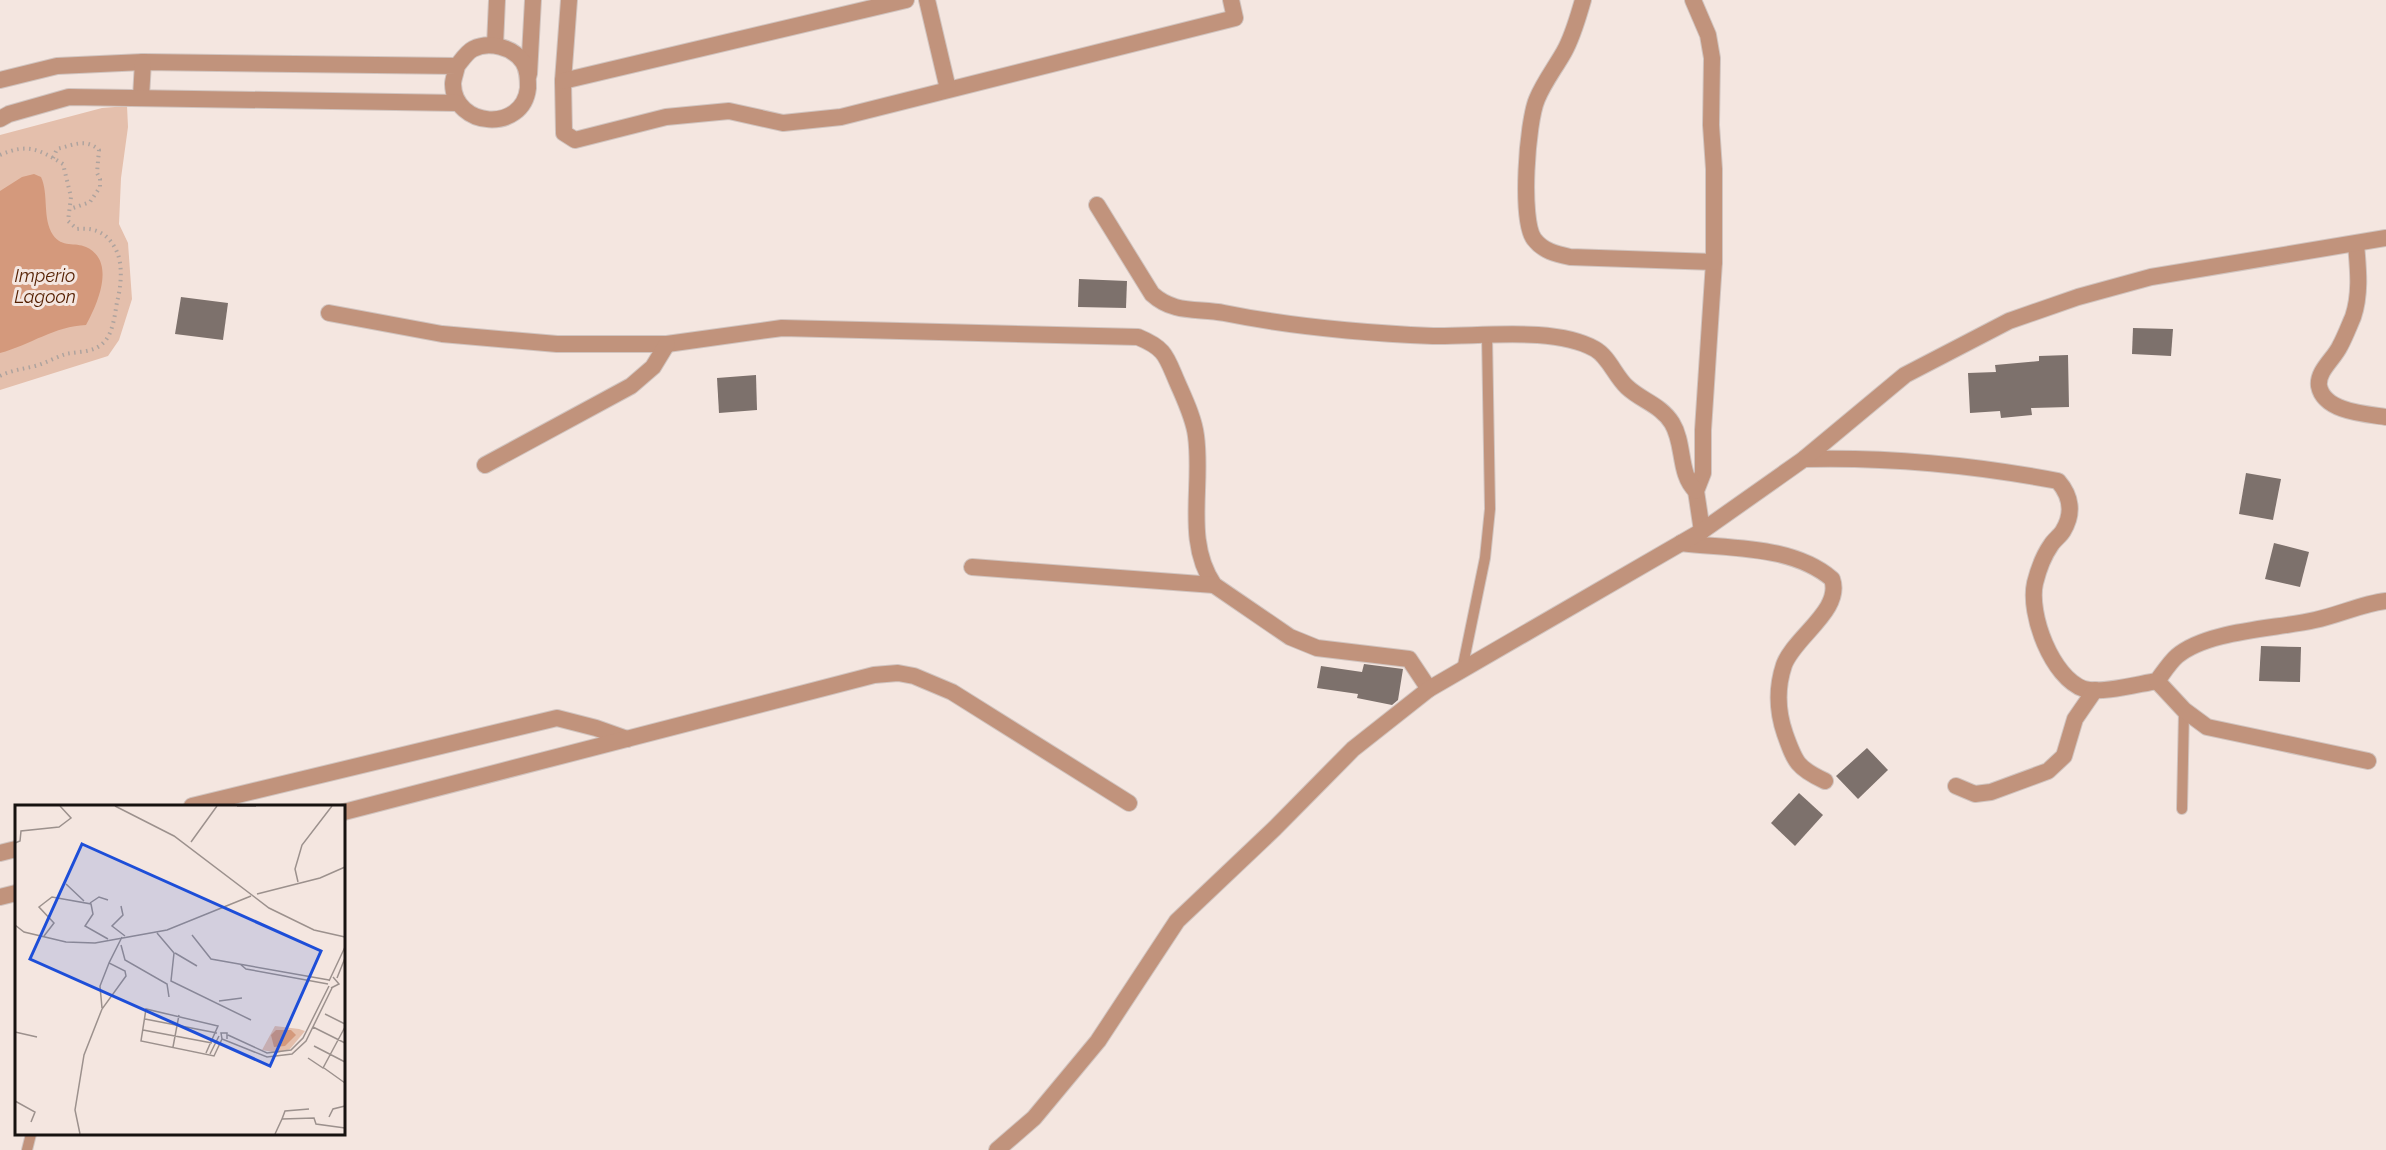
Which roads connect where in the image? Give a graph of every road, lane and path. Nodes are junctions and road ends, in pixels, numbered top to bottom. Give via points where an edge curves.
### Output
1 (496, 0) edge
2 (533, 0) edge
3 (569, 0) edge
4 (906, 0) edge
5 (927, 0) edge
6 (1231, 0) edge
7 (1583, 0) edge
8 (1693, 0) edge
9 (495, 45) junction
10 (143, 62) junction
11 (457, 66) junction
12 (529, 76) junction
13 (0, 80) edge
14 (562, 81) junction
15 (948, 89) junction
16 (141, 97) junction
17 (458, 103) junction
18 (0, 119) edge
19 (0, 155) edge
20 (53, 158) junction
21 (1097, 205) dead end
22 (70, 209) junction
23 (2386, 238) edge
24 (2356, 244) junction
25 (1714, 262) junction
26 (329, 313) dead end
27 (1487, 335) junction
28 (667, 344) junction
29 (0, 376) edge
30 (2386, 417) edge
31 (1803, 459) junction
32 (485, 465) dead end
33 (1696, 490) junction
34 (1701, 531) junction
35 (1681, 543) junction
36 (972, 567) dead end
37 (1214, 585) junction
38 (2386, 601) edge
39 (1462, 670) junction
40 (2157, 681) junction
41 (1429, 689) junction
42 (2095, 690) junction
43 (2184, 710) junction
44 (627, 740) junction
45 (2368, 760) dead end
46 (1824, 781) dead end
47 (1956, 786) dead end
48 (1129, 803) dead end
49 (200, 805) edge
50 (2181, 809) dead end
51 (345, 812) edge
52 (15, 849) edge
53 (0, 853) edge
54 (15, 893) edge
55 (0, 897) edge
56 (31, 1135) edge
57 (27, 1150) edge
58 (998, 1150) edge

1 - 9 street
2 - 12 street
3 - 14 street
4 - 14 street
5 - 15 street
6 - 15 street via 1235,18
7 - 25 street via 1571,38 1547,77 1530,122 1527,197 1533,237 1548,251 1570,257
8 - 25 street via 1713,58
9 - 11 street via 473,49
9 - 12 street via 511,50 523,61
10 - 11 street
10 - 13 street via 57,66
10 - 16 street
11 - 17 street via 453,85
12 - 17 street via 527,96 514,113 494,121 474,117
14 - 15 street via 564,133 575,140 666,117 729,111 783,123 841,117
16 - 17 street
16 - 18 street via 69,97
19 - 20 path via 18,148 41,151
20 - 22 path via 63,164 67,174
20 - 22 path via 57,149 82,142 99,150 96,166 100,187 90,202
21 - 27 street via 1152,294 1163,304 1326,328 1433,336
22 - 29 path via 68,221 77,229 90,228 104,234 121,261 111,329 105,341 93,350 66,354
23 - 24 street
24 - 30 street via 2359,276 2353,316 2342,345 2323,369 2319,388 2339,407
24 - 31 street via 2151,277 2010,321 1905,375
25 - 33 street via 1703,473
26 - 28 street via 442,334 557,344
27 - 33 street via 1567,338 1596,349 1626,386 1661,408 1673,424 1681,444 1686,477
27 - 39 lane via 1490,509 1485,558
28 - 32 street via 653,367 631,386
28 - 37 street via 782,327 1138,338 1155,344 1166,356 1196,434 1196,527 1200,557
31 - 34 street
31 - 42 street via 1862,458 1948,465 2058,481 2071,503 2064,531 2051,545 2035,584 2034,608 2039,629 2063,674 2084,689
33 - 34 street
34 - 35 street
35 - 39 street
35 - 46 street via 1772,552 1832,579 1833,598 1785,664 1778,709 1796,762 1803,771
36 - 37 street
37 - 41 street via 1290,637 1317,648 1409,658
38 - 40 street via 2328,618 2201,643 2178,656
39 - 41 street
40 - 42 street
40 - 43 street
41 - 58 street via 1353,749 1177,921 1098,1041 1034,1118
42 - 47 street via 2075,719 2064,756 2048,771 1991,792 1975,794
43 - 45 street via 2207,727 2220,731
43 - 50 lane
44 - 48 street via 874,675 898,673 952,692
44 - 49 street via 557,718
44 - 51 street
52 - 53 street
54 - 55 street
56 - 57 lane

